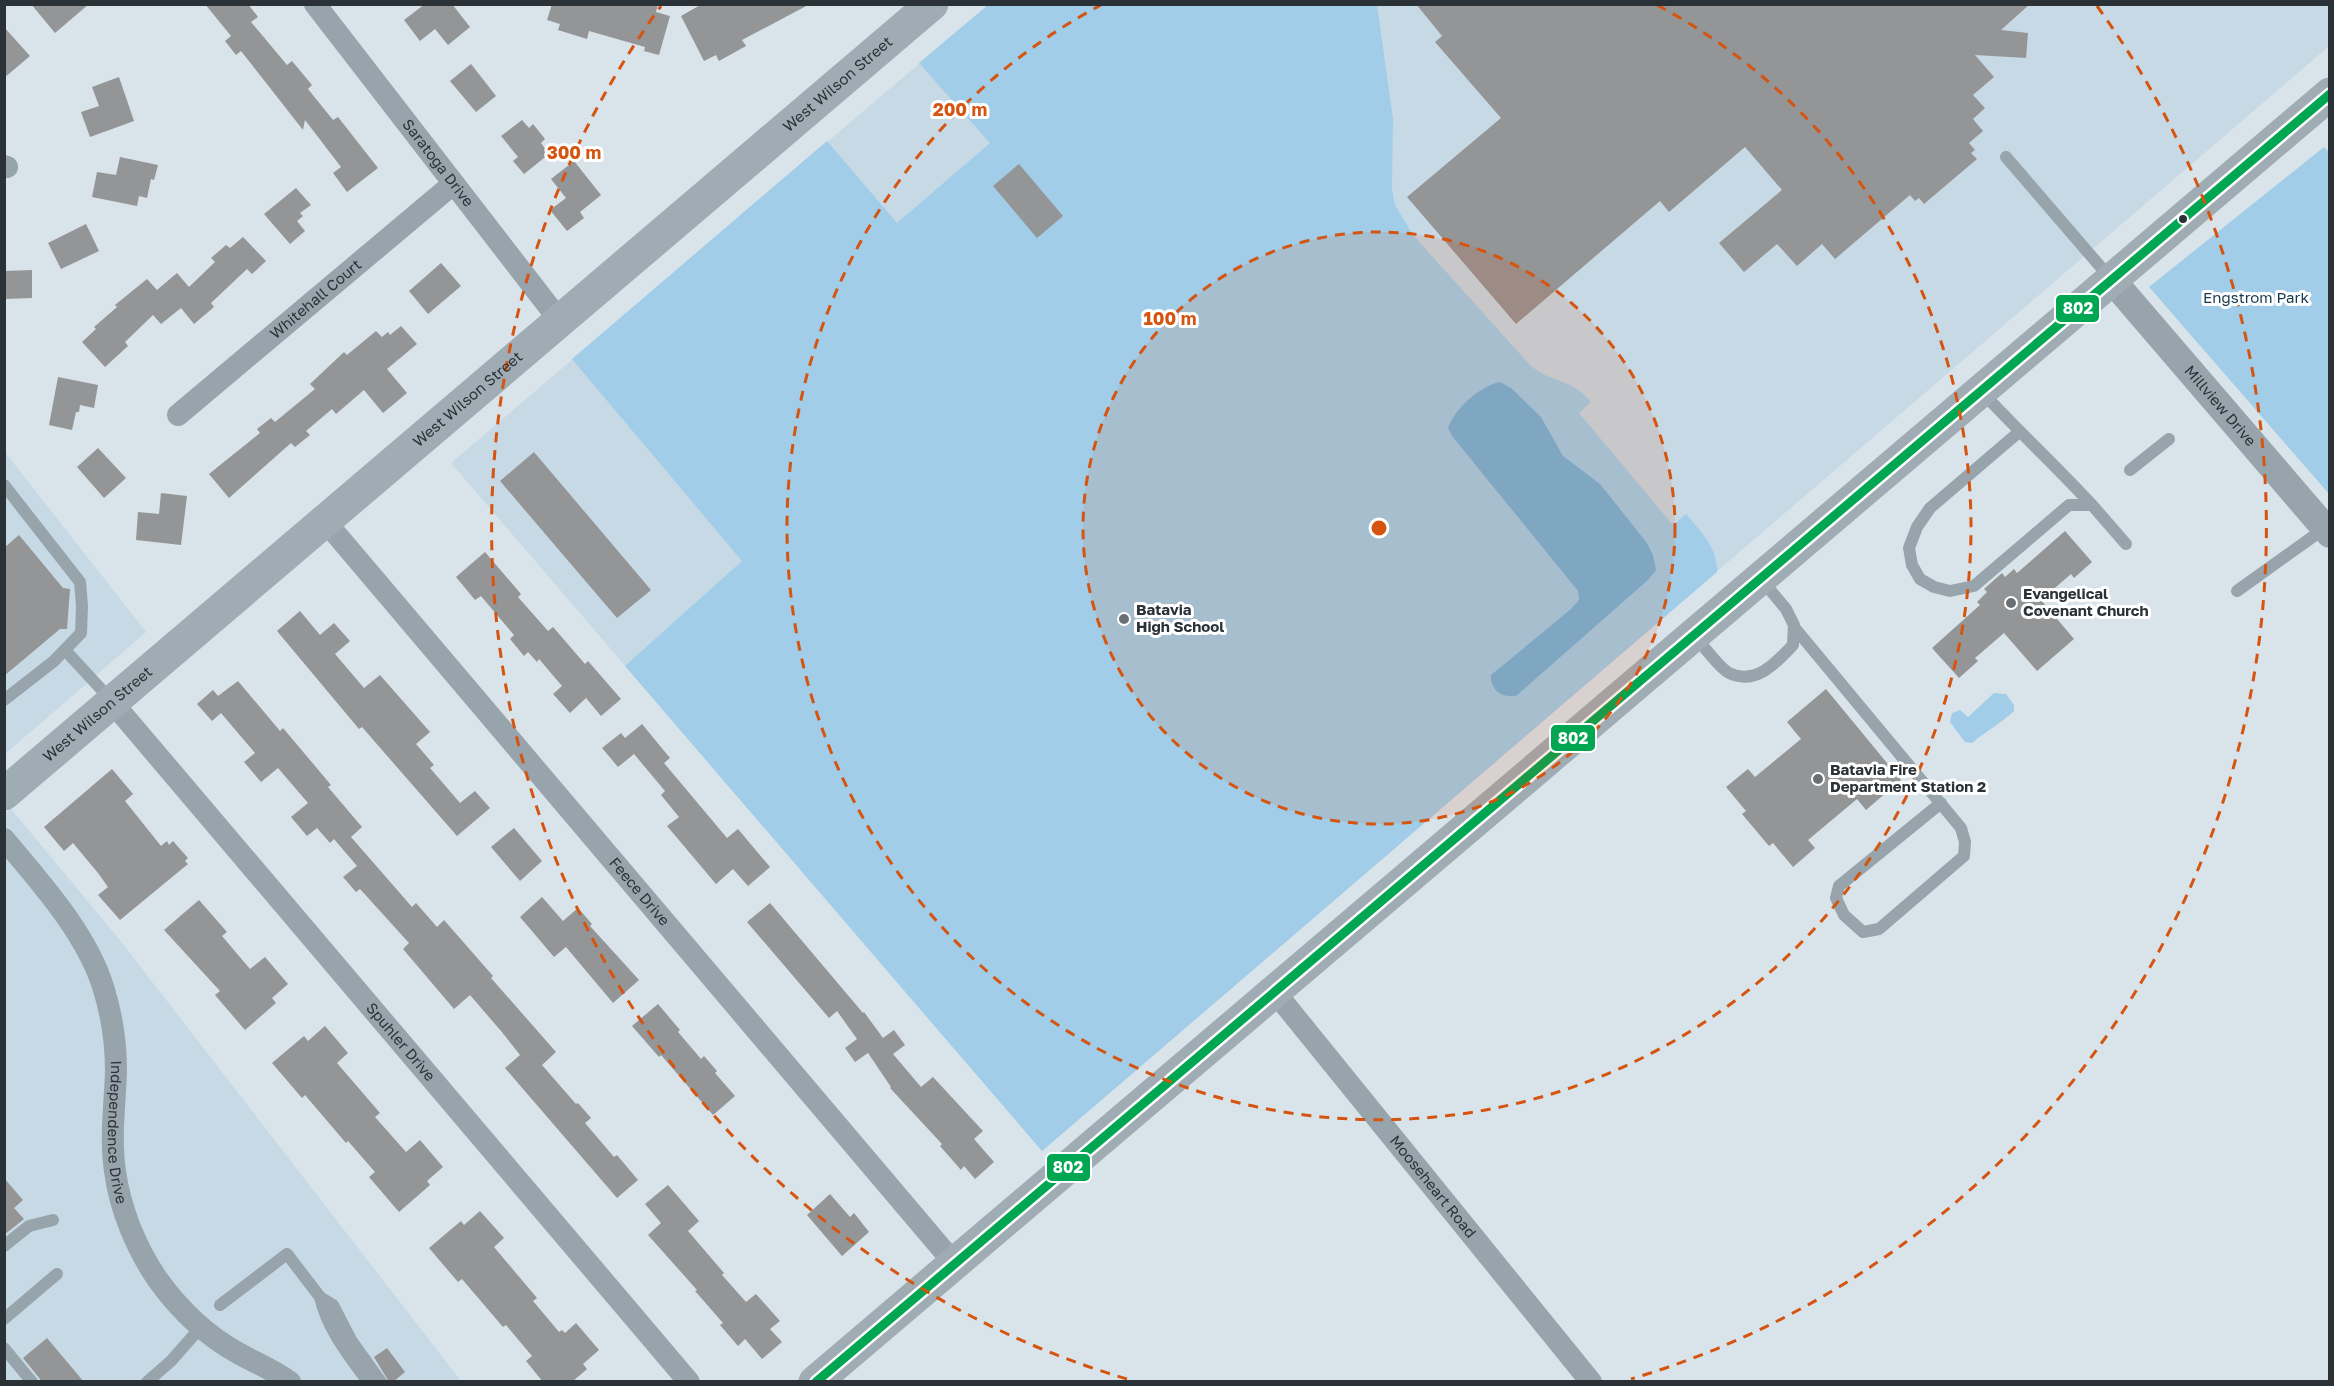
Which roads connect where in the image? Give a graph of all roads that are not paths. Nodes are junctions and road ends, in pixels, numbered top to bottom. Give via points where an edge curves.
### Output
1 (315, 4) edge
2 (932, 4) edge
3 (2330, 94) edge
4 (2006, 157) dead end
5 (453, 184) junction
6 (2112, 280) junction
7 (560, 321) junction
8 (1981, 391) junction
9 (178, 415) dead end
10 (2019, 432) junction
11 (2169, 439) dead end
12 (2130, 470) dead end
13 (4, 485) edge
14 (9, 500) edge
15 (2092, 505) junction
16 (325, 521) junction
17 (2327, 531) edge
18 (2126, 544) dead end
19 (1760, 578) junction
20 (2237, 591) dead end
21 (1794, 627) junction
22 (1694, 635) junction
23 (65, 650) junction
24 (4, 700) edge
25 (112, 702) junction
26 (4, 794) edge
27 (1941, 803) junction
28 (4, 839) edge
29 (1274, 991) junction
30 (53, 1220) dead end
31 (4, 1246) edge
32 (954, 1263) junction
33 (57, 1274) dead end
34 (320, 1297) junction
35 (220, 1305) dead end
36 (4, 1319) edge
37 (201, 1327) junction
38 (4, 1348) edge
39 (32, 1382) edge
40 (147, 1382) edge
41 (290, 1382) edge
42 (368, 1382) edge
43 (381, 1382) edge
44 (689, 1382) edge
45 (815, 1382) edge
46 (1591, 1382) edge

1 - 5 street, Saratoga Drive
2 - 7 main road, West Wilson Street
3 - 6 main road
4 - 6 lane
5 - 7 street, Saratoga Drive
5 - 9 street, Whitehall Court
6 - 8 main road
6 - 17 street, Millview Drive
7 - 16 main road, West Wilson Street
8 - 10 lane
8 - 19 main road
10 - 15 lane
10 - 15 lane via 1930,508 1917,527 1909,548 1920,579 1950,591 1974,586 2069,505
11 - 12 lane
13 - 14 lane
14 - 23 lane via 80,582 81,633
15 - 18 lane
16 - 25 main road, West Wilson Street
16 - 32 street, Feece Drive
17 - 20 lane
19 - 21 lane via 1786,609
19 - 22 main road
21 - 22 lane via 1793,645 1779,660 1760,674 1745,677 1728,673
21 - 27 lane
22 - 29 main road
23 - 24 lane
23 - 25 lane
25 - 26 main road, West Wilson Street
25 - 44 street, Spuhler Drive
27 - 27 lane via 1961,828 1964,855 1879,929 1863,932 1845,915 1836,898 1839,886
28 - 37 street, Independence Drive via 56,902 91,957 104,989 113,1028 116,1069 115,1171 125,1213 159,1280
29 - 32 main road
29 - 46 street, Mooseheart Road
30 - 31 lane via 29,1226
32 - 45 main road
33 - 36 lane
34 - 35 lane via 286,1254
34 - 42 lane via 341,1345
34 - 43 lane via 333,1305 351,1340
37 - 40 lane
37 - 41 street, Independence Drive
38 - 39 lane

